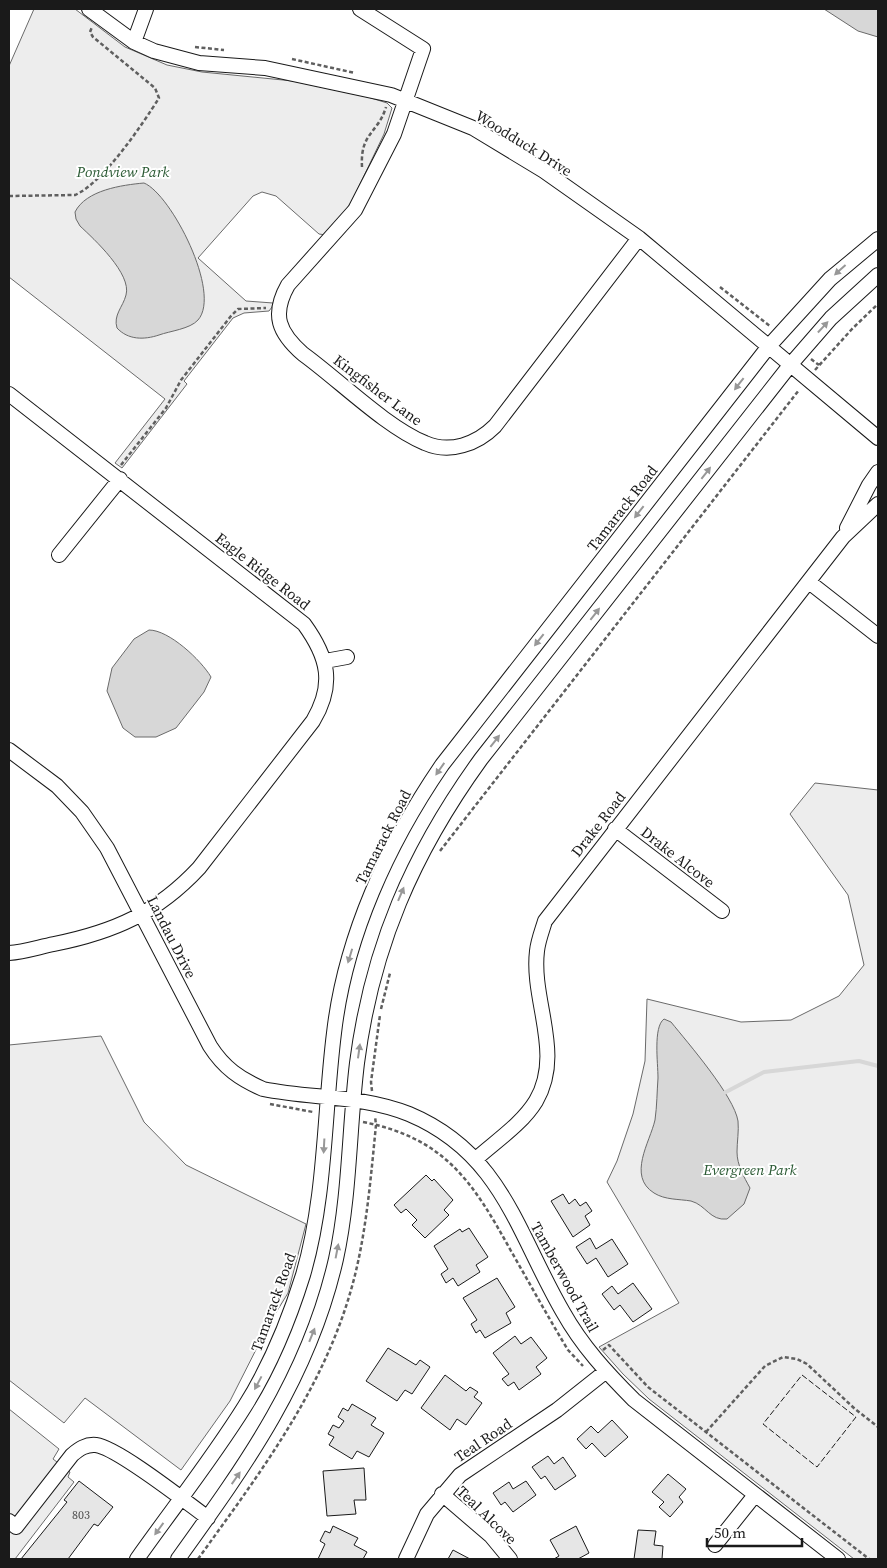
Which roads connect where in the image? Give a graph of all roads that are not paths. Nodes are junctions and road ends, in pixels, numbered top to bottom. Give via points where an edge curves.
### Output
1 (89, 9) edge
2 (146, 9) edge
3 (360, 9) edge
4 (134, 42) junction
5 (405, 100) junction
6 (639, 238) junction
7 (878, 239) edge
8 (878, 275) edge
9 (770, 346) junction
10 (791, 364) junction
11 (9, 394) edge
12 (878, 438) edge
13 (878, 472) edge
14 (117, 477) junction
15 (878, 504) edge
16 (842, 537) junction
17 (59, 555) dead end
18 (809, 582) junction
19 (878, 636) edge
20 (346, 657) dead end
21 (326, 661) junction
22 (9, 750) edge
23 (615, 829) junction
24 (722, 911) dead end
25 (143, 915) junction
26 (9, 953) edge
27 (327, 1097) junction
28 (354, 1099) junction
29 (476, 1159) junction
30 (605, 1372) junction
31 (442, 1494) junction
32 (755, 1496) junction
33 (181, 1498) junction
34 (208, 1518) junction
35 (11, 1528) edge
36 (715, 1545) dead end
37 (137, 1559) edge
38 (178, 1559) edge
39 (406, 1559) edge
40 (510, 1559) edge
41 (838, 1559) edge

1 - 4 street, Woodduck Drive
2 - 4 street
3 - 5 street via 423,49
4 - 5 street, Woodduck Drive via 192,61 266,68
5 - 6 street, Woodduck Drive via 495,140
5 - 6 street, Kingfisher Lane via 394,134 356,210 288,285 279,308 282,330 291,343 411,436 426,444 455,448 485,437
6 - 9 street, Woodduck Drive
7 -> 9 street, Tamarack Road via 830,279
10 -> 8 street via 831,318
9 - 10 street, Woodduck Drive
9 -> 27 street, Tamarack Road via 453,751 413,811 375,886 346,969 334,1030
10 - 12 street, Woodduck Drive
28 -> 10 street via 368,1000 384,941 407,881 437,824 482,759
11 - 14 street, Eagle Ridge Road
13 - 16 street, Drake Road
14 - 17 street
14 - 21 street, Eagle Ridge Road via 304,624
15 - 16 street, Drake Road
16 - 18 street, Drake Road
18 - 19 street
18 - 23 street, Drake Road
20 - 21 street
21 - 25 street, Eagle Ridge Road via 322,706 313,720 199,868 179,889
22 - 25 street, Landau Drive via 57,786 82,812 107,848
23 - 24 street, Drake Alcove
23 - 29 street, Drake Road via 552,910 540,935 536,966 548,1058 542,1089 525,1115
25 - 26 street, Eagle Ridge Road via 82,939
25 - 27 street, Landau Drive via 210,1046 225,1067 263,1089
27 - 28 street, Tamberwood Trail
27 -> 33 street, Tamarack Road via 321,1179 309,1249 294,1301 246,1405
28 - 29 street, Tamberwood Trail via 373,1102 434,1126
34 -> 28 street via 268,1429 319,1318 336,1260 343,1221
29 - 30 street, Tamberwood Trail via 506,1199 563,1313
30 - 31 street, Teal Road via 557,1410 460,1475
30 - 32 street, Tamberwood Trail via 634,1400
31 - 39 street, Teal Road via 427,1514
31 - 40 street, Teal Alcove via 491,1536
32 - 36 street
32 - 41 street, Tamberwood Trail
33 - 34 street
33 - 35 street via 114,1452 103,1446 86,1446 72,1455
33 -> 37 street, Tamarack Road
34 - 38 street

